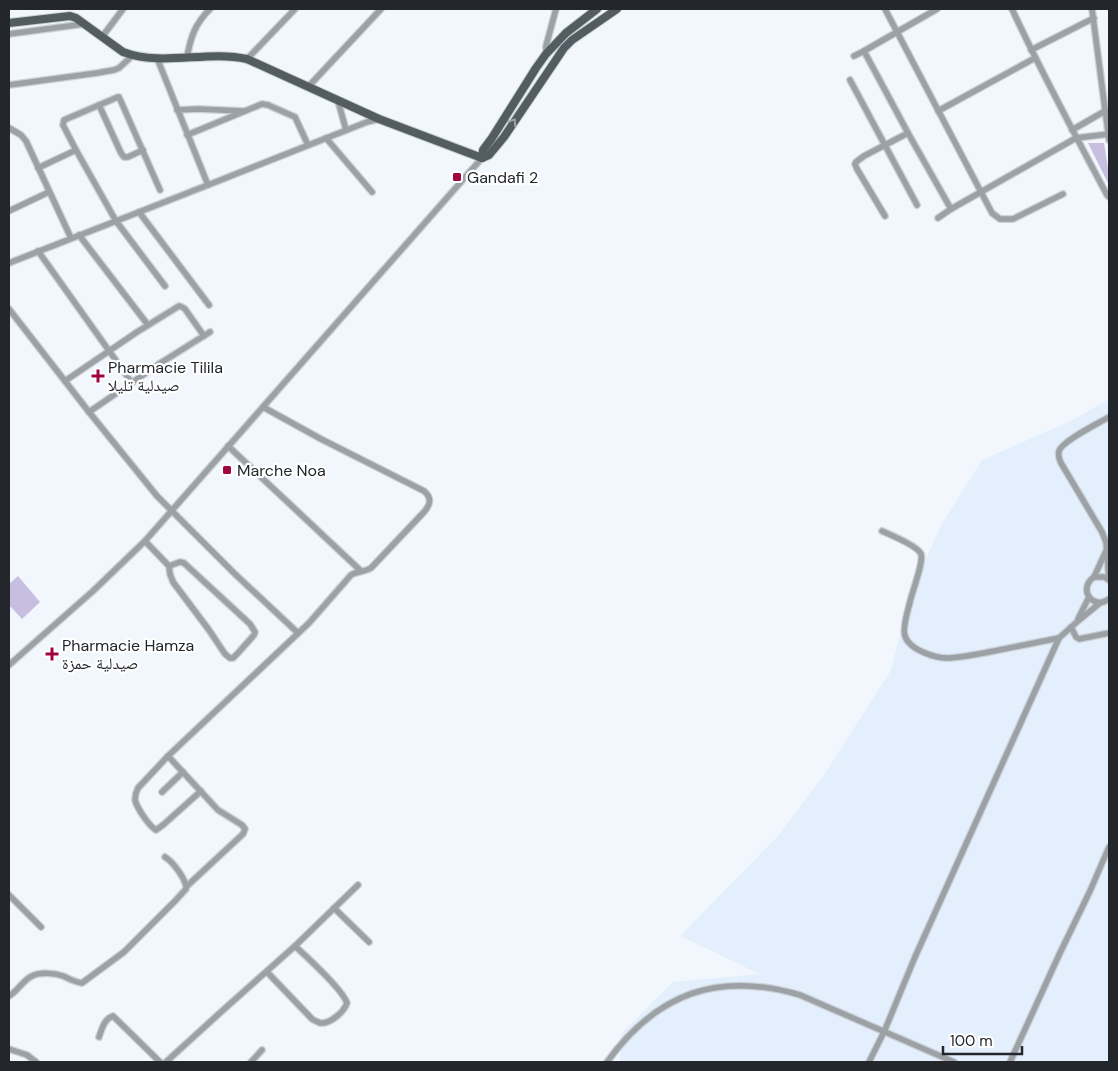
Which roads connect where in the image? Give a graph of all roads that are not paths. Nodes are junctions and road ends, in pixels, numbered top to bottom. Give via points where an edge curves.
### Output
1 (123, 9) edge
2 (210, 9) edge
3 (295, 9) edge
4 (381, 9) edge
5 (556, 9) edge
6 (598, 9) edge
7 (617, 9) edge
8 (885, 9) edge
9 (937, 9) edge
10 (1012, 9) edge
11 (1092, 9) edge
12 (71, 13) edge
13 (1094, 18) junction
14 (9, 23) edge
15 (84, 24) junction
16 (898, 32) junction
17 (9, 34) edge
18 (102, 37) junction
19 (1031, 50) junction
20 (864, 51) junction
21 (546, 54) junction
22 (132, 56) junction
23 (854, 56) dead end
24 (157, 58) junction
25 (187, 58) junction
26 (1035, 58) junction
27 (247, 59) junction
28 (850, 80) dead end
29 (9, 85) edge
30 (308, 87) junction
31 (338, 100) junction
32 (99, 105) junction
33 (177, 110) junction
34 (245, 111) junction
35 (938, 111) junction
36 (1105, 111) junction
37 (379, 119) junction
38 (9, 128) edge
39 (346, 130) junction
40 (1072, 130) junction
41 (908, 133) junction
42 (187, 135) junction
43 (1109, 136) edge
44 (326, 138) junction
45 (1076, 138) junction
46 (308, 145) junction
47 (886, 145) junction
48 (76, 150) junction
49 (143, 150) junction
50 (482, 158) junction
51 (38, 168) junction
52 (208, 186) junction
53 (160, 190) dead end
54 (49, 192) junction
55 (372, 192) dead end
56 (981, 193) junction
57 (1063, 194) dead end
58 (1109, 198) edge
59 (917, 205) dead end
60 (951, 209) junction
61 (9, 211) edge
62 (139, 212) junction
63 (885, 216) dead end
64 (938, 218) dead end
65 (116, 220) junction
66 (79, 235) junction
67 (71, 238) junction
68 (38, 251) junction
69 (9, 263) edge
70 (165, 286) dead end
71 (209, 305) dead end
72 (9, 309) edge
73 (148, 325) junction
74 (210, 332) dead end
75 (204, 336) junction
76 (109, 351) junction
77 (65, 381) junction
78 (132, 383) junction
79 (263, 407) junction
80 (89, 412) junction
81 (1109, 417) edge
82 (228, 446) junction
83 (171, 511) junction
84 (882, 531) dead end
85 (145, 541) junction
86 (1106, 550) junction
87 (1109, 565) edge
88 (169, 566) junction
89 (361, 571) junction
90 (1094, 577) junction
91 (1109, 580) edge
92 (1089, 597) junction
93 (1109, 599) edge
94 (1104, 603) edge
95 (1078, 621) junction
96 (1071, 627) junction
97 (298, 633) junction
98 (1109, 633) edge
99 (1059, 638) junction
100 (9, 665) edge
101 (168, 756) junction
102 (183, 772) junction
103 (201, 791) junction
104 (162, 792) dead end
105 (1109, 847) edge
106 (165, 858) dead end
107 (358, 885) dead end
108 (187, 886) junction
109 (9, 895) edge
110 (334, 908) junction
111 (40, 927) dead end
112 (368, 942) dead end
113 (295, 946) junction
114 (267, 972) junction
115 (9, 996) edge
116 (884, 1032) junction
117 (99, 1037) dead end
118 (9, 1049) edge
119 (262, 1050) dead end
120 (36, 1062) edge
121 (160, 1062) edge
122 (166, 1062) edge
123 (251, 1062) edge
124 (607, 1062) edge
125 (869, 1062) edge
126 (954, 1062) edge
127 (1010, 1062) edge

1 - 18 street
2 - 25 street via 195,26
3 - 27 street
4 - 30 street
5 - 21 street
6 - 21 main road via 566,33
50 -> 7 main road via 504,137 564,48
8 - 16 street
9 - 16 street
10 - 19 street
11 - 13 street
12 - 14 main road
12 - 15 main road
13 - 19 street
13 - 36 street
15 - 17 street
15 - 18 main road
16 - 20 street
16 - 35 street
18 - 22 main road
19 - 26 street
20 - 23 street
20 - 41 street
21 - 50 main road via 483,150
22 - 24 main road
22 - 29 street via 114,70
24 - 25 main road
24 - 33 street
25 - 27 main road
26 - 35 street
26 - 40 street
27 - 30 main road
28 - 47 street
30 - 31 main road
31 - 37 main road
31 - 39 street
32 - 48 street via 63,121
32 - 49 street via 124,157
32 - 49 street via 120,98
33 - 34 street
33 - 42 street
34 - 42 street
34 - 46 street via 262,104 294,116
35 - 56 street
36 - 40 street
36 - 43 street
37 - 39 street
37 - 50 main road
38 - 51 street via 23,137
39 - 44 street
40 - 45 street
41 - 47 street
41 - 60 street
42 - 52 street
43 - 45 street
44 - 46 street
44 - 55 street
45 - 56 street
45 - 58 street
46 - 52 street
47 - 59 street
47 - 63 street via 855,164
48 - 51 street
48 - 65 street
49 - 53 street
50 - 79 street
51 - 54 street
52 - 62 street
54 - 61 street
54 - 67 street
56 - 57 street via 992,213 1006,220
56 - 60 street
60 - 64 street
62 - 65 street
62 - 71 street
65 - 66 street
65 - 70 street
66 - 67 street
66 - 73 street
67 - 68 street
68 - 69 street
68 - 76 street
72 - 77 street
73 - 75 street via 181,306
73 - 76 street
74 - 75 street
75 - 78 street
76 - 77 street
76 - 78 street
77 - 80 street
78 - 80 street
79 - 82 street
79 - 89 street via 428,495 430,502 424,512 371,568
80 - 83 street
81 - 86 street via 1069,441 1058,456 1102,532
82 - 83 street
82 - 89 street
83 - 85 street
83 - 97 street
84 - 99 street via 916,548 921,555 904,632 911,645 933,656 949,658
85 - 88 street
85 - 100 street via 94,592
86 - 87 street
86 - 90 street
87 - 91 street
88 - 88 street via 172,582 226,654 230,658 235,657 254,635 253,628 184,563
89 - 97 street via 351,575
90 - 91 street
90 - 92 street via 1087,587
92 - 94 street
92 - 95 street
93 - 94 street
94 - 95 street
95 - 96 street
96 - 98 street via 1079,639
96 - 99 street
97 - 101 street
99 - 116 street
101 - 102 street
101 - 103 street via 136,792 137,804 151,827 158,830
102 - 103 street
102 - 104 street
103 - 108 street via 218,810 244,827 245,832
105 - 127 street
106 - 108 street
107 - 110 street
108 - 115 street via 132,945 82,983 61,975 42,973 33,975
109 - 111 street
110 - 112 street
110 - 113 street
113 - 114 street
113 - 114 street via 344,996 347,1003 344,1010 326,1022 316,1021
114 - 122 street
116 - 124 street via 800,995 759,986 729,985 695,992 665,1006 630,1035
116 - 125 street
116 - 126 street
117 - 121 street via 105,1022 113,1016
118 - 120 street
119 - 123 street

